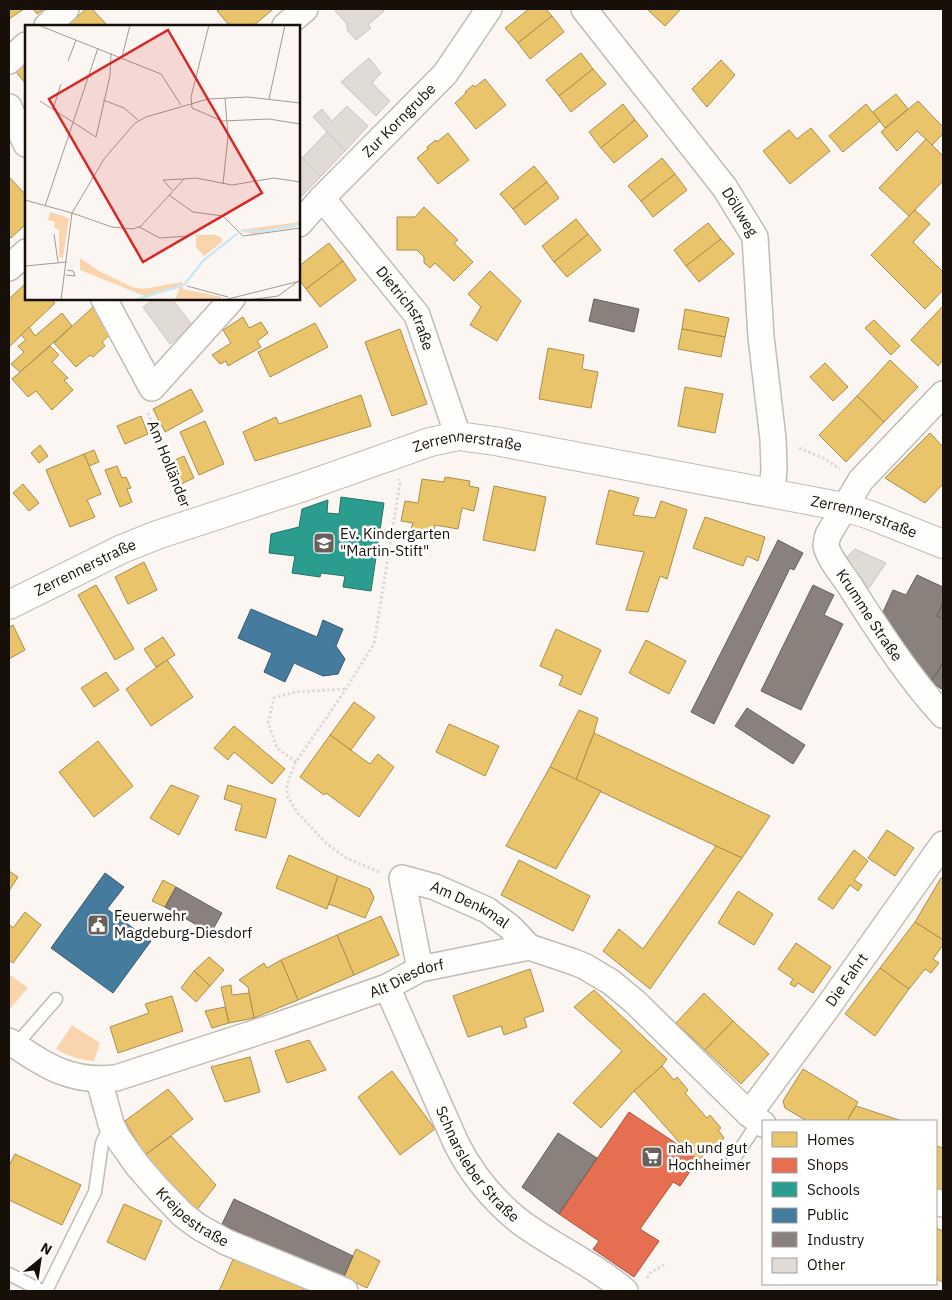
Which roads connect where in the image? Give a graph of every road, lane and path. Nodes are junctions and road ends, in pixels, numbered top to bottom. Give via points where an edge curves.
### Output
1 (66, 9) edge
2 (305, 9) edge
3 (489, 9) edge
4 (584, 9) edge
5 (48, 25) edge
6 (286, 25) edge
7 (25, 46) edge
8 (9, 61) edge
9 (9, 106) edge
10 (25, 142) edge
11 (322, 198) junction
12 (300, 223) edge
13 (25, 253) edge
14 (9, 268) edge
15 (105, 300) edge
16 (231, 300) edge
17 (152, 388) junction
18 (943, 394) edge
19 (458, 436) junction
20 (772, 440) junction
21 (395, 454) junction
22 (861, 480) junction
23 (772, 493) junction
24 (844, 507) junction
25 (193, 522) junction
26 (943, 544) edge
27 (9, 605) edge
28 (346, 689) junction
29 (943, 715) edge
30 (296, 762) junction
31 (943, 844) edge
32 (402, 878) junction
33 (529, 947) junction
34 (420, 969) junction
35 (387, 987) junction
36 (56, 999) dead end
37 (12, 1044) edge
38 (99, 1080) junction
39 (757, 1120) edge
40 (111, 1124) junction
41 (731, 1164) dead end
42 (664, 1265) dead end
43 (9, 1274) edge
44 (636, 1285) edge
45 (42, 1291) edge
46 (46, 1291) edge
47 (345, 1291) edge

1 - 5 street
2 - 6 street
3 - 11 street, Zur Korngrube via 445,74
4 - 20 street, Döllweg via 725,188 755,237
7 - 8 street
9 - 10 street
11 - 12 street, Zur Korngrube
11 - 19 street, Dietrichstraße via 417,315
13 - 14 street
15 - 17 street
16 - 17 street
17 - 25 path, Am Holländer via 146,409
18 - 22 street, Krumme Straße
19 - 21 main road, Zerrennerstraße
19 - 23 main road, Zerrennerstraße
20 - 22 path via 823,458
20 - 23 street, Döllweg
21 - 25 main road, Zerrennerstraße
21 - 28 path via 400,482 374,644
22 - 24 street, Krumme Straße
23 - 24 main road, Zerrennerstraße
24 - 26 main road, Zerrennerstraße
24 - 29 street, Krumme Straße via 827,537 828,550 875,624
25 - 27 main road, Zerrennerstraße via 122,549
28 - 30 path
28 - 30 path via 295,692 274,698 268,723 277,748
30 - 32 path via 286,787 287,795 307,824 346,858
31 - 39 street, Die Fahrt via 843,986
32 - 33 street, Am Denkmal via 440,889 487,910
32 - 34 street, Am Denkmal
33 - 34 street, Alt Diesdorf
33 - 39 street, Alt Diesdorf via 584,966 611,982
34 - 35 street, Alt Diesdorf
35 - 38 street, Alt Diesdorf via 133,1073
35 - 44 street, Schnarsleber Straße via 456,1143 475,1175 520,1221
36 - 37 lane
37 - 38 street, Alt Diesdorf via 61,1072
38 - 40 street, Kreipestraße
39 - 41 lane
40 - 46 lane via 102,1143 95,1192
40 - 47 street, Kreipestraße via 147,1178 170,1203 199,1226 226,1242
42 - 44 path
43 - 45 lane

